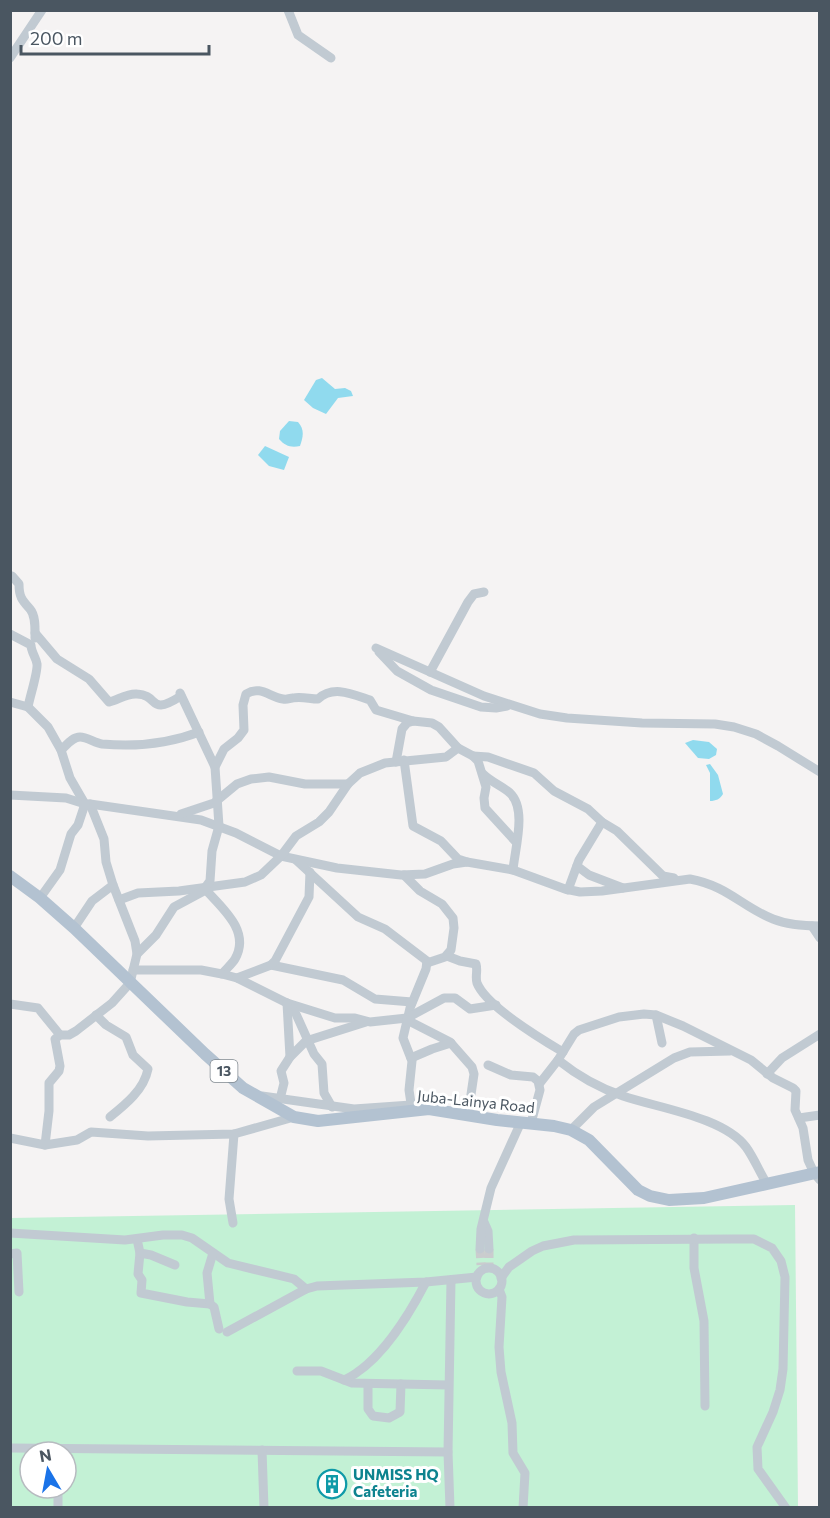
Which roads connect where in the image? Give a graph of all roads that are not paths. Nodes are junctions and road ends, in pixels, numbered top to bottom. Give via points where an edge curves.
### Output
1 (42, 10) edge
2 (288, 10) edge
3 (10, 58) edge
4 (331, 58) dead end
5 (12, 576) dead end
6 (484, 592) dead end
7 (35, 633) junction
8 (10, 634) edge
9 (31, 652) junction
10 (430, 672) junction
11 (10, 702) edge
12 (508, 705) junction
13 (28, 707) junction
14 (413, 721) junction
15 (199, 732) junction
16 (458, 748) junction
17 (61, 750) junction
18 (473, 756) junction
19 (400, 761) junction
20 (215, 766) junction
21 (819, 771) edge
22 (483, 774) junction
23 (348, 784) junction
24 (10, 795) edge
25 (218, 800) junction
26 (88, 804) junction
27 (178, 815) junction
28 (602, 822) junction
29 (219, 826) junction
30 (516, 842) junction
31 (281, 856) junction
32 (296, 860) junction
33 (467, 862) junction
34 (577, 866) junction
35 (513, 870) junction
36 (310, 872) junction
37 (404, 875) junction
38 (10, 876) edge
39 (679, 879) junction
40 (113, 885) junction
41 (206, 888) junction
42 (624, 888) junction
43 (568, 890) junction
44 (40, 898) junction
45 (119, 900) junction
46 (816, 926) edge
47 (74, 928) junction
48 (819, 938) edge
49 (137, 954) junction
50 (447, 956) junction
51 (427, 963) junction
52 (271, 965) junction
53 (134, 969) junction
54 (222, 974) junction
55 (237, 978) junction
56 (130, 982) junction
57 (412, 1002) junction
58 (287, 1003) junction
59 (10, 1004) edge
60 (496, 1005) junction
61 (96, 1015) junction
62 (656, 1015) junction
63 (407, 1019) junction
64 (366, 1022) junction
65 (819, 1034) edge
66 (60, 1035) junction
67 (308, 1040) junction
68 (452, 1043) junction
69 (662, 1043) dead end
70 (732, 1050) junction
71 (560, 1056) junction
72 (290, 1057) junction
73 (411, 1058) junction
74 (488, 1065) dead end
75 (767, 1074) junction
76 (540, 1083) junction
77 (616, 1093) junction
78 (254, 1094) junction
79 (280, 1099) junction
80 (332, 1107) junction
81 (412, 1108) junction
82 (819, 1114) edge
83 (468, 1115) junction
84 (110, 1117) dead end
85 (294, 1117) junction
86 (799, 1118) junction
87 (526, 1123) junction
88 (571, 1130) junction
89 (234, 1134) junction
90 (12, 1136) edge
91 (45, 1145) junction
92 (818, 1175) edge
93 (767, 1184) junction
94 (233, 1223) dead end
95 (10, 1233) edge
96 (694, 1238) junction
97 (137, 1239) junction
98 (484, 1249) tunnel mouth
99 (213, 1253) junction
100 (10, 1254) edge
101 (140, 1254) junction
102 (175, 1266) dead end
103 (483, 1270) junction
104 (501, 1278) junction
105 (451, 1280) junction
106 (426, 1282) junction
107 (306, 1289) junction
108 (499, 1289) junction
109 (20, 1292) dead end
110 (210, 1304) junction
111 (297, 1371) dead end
112 (344, 1380) junction
113 (368, 1384) junction
114 (401, 1384) junction
115 (448, 1385) junction
116 (705, 1406) dead end
117 (262, 1450) junction
118 (78, 1451) edge
119 (448, 1452) junction
120 (264, 1508) edge
121 (450, 1508) edge
122 (523, 1508) edge
123 (786, 1508) edge

1 - 3 street
2 - 4 street via 298,35
5 - 7 street via 19,584 24,605 30,609
6 - 10 street via 474,594 468,602
7 - 9 street
7 - 15 street via 57,659 89,680 109,702 136,694 163,705 180,694
8 - 9 street via 31,645
9 - 13 street via 37,662 37,673
10 - 12 street
10 - 12 street via 375,648 397,671 431,690 481,707
11 - 13 street
12 - 21 street via 567,718 734,727 756,734
13 - 17 street via 48,727
14 - 16 street via 436,725
14 - 19 street via 402,729
14 - 20 street via 376,710 370,700 335,690 318,699 284,699 250,691 243,697 244,730 224,749
15 - 17 street via 176,740 140,744 98,743 80,737
15 - 20 street
16 - 18 street
16 - 19 street via 446,757
17 - 26 street via 69,778
18 - 22 street
18 - 28 street via 488,757 534,773
19 - 23 street via 370,767
19 - 33 street via 413,826 441,841 458,859
20 - 25 street
22 - 30 street via 485,808
22 - 30 street via 518,802
23 - 25 street via 304,784 263,777 241,782
23 - 31 street via 329,812 296,836
24 - 26 street via 66,798
25 - 27 street
25 - 29 street
26 - 27 street
26 - 40 street via 104,838
26 - 44 street via 71,834 60,870
27 - 29 street
28 - 34 street
28 - 39 street via 624,836 663,876
29 - 31 street
29 - 41 street
30 - 35 street
31 - 32 street
31 - 41 street via 253,879
32 - 36 street
32 - 37 street
33 - 35 street
33 - 37 street via 425,874
34 - 42 street
34 - 43 street
35 - 43 street
36 - 51 street via 358,917 385,929
36 - 52 street via 309,897
37 - 50 street via 420,891 442,904 453,918 452,945
38 - 44 main road, Juba-Lainya Road / 13
39 - 42 street
39 - 46 street via 723,889 776,920
40 - 45 street
40 - 47 street via 92,901
41 - 45 street via 138,893
41 - 49 street via 174,907 156,935
41 - 54 street via 238,930 235,959
42 - 43 street
44 - 47 main road, Juba-Lainya Road / 13
45 - 49 street
46 - 48 street
47 - 56 main road, Juba-Lainya Road / 13
49 - 53 street
50 - 51 street
50 - 60 street via 476,964 478,984
51 - 57 street
52 - 55 street
52 - 57 street via 343,980 375,999
53 - 54 street
53 - 56 street
54 - 55 street
55 - 58 street
56 - 61 street
56 - 78 main road, Juba-Lainya Road / 13 via 205,1054
57 - 63 street
58 - 64 street via 335,1018
58 - 67 street
58 - 72 street
59 - 66 street via 38,1008
60 - 63 street via 470,1009 455,998 444,998
60 - 71 street
61 - 66 street via 69,1035
61 - 84 street via 126,1037 134,1055 148,1069 140,1088
62 - 69 street
62 - 70 street
62 - 71 street via 632,1015 582,1029 574,1034
63 - 64 street
63 - 68 street
63 - 73 street via 403,1038
64 - 67 street
65 - 75 street via 782,1058
66 - 91 street via 55,1039 60,1066 49,1083
67 - 72 street
67 - 80 street via 322,1064 324,1093
68 - 73 street
68 - 83 street via 474,1070
70 - 75 street
70 - 77 street via 683,1054
71 - 76 street
71 - 77 street via 577,1076
72 - 79 street via 281,1071 284,1081
73 - 81 street
74 - 76 street via 513,1076 533,1077
75 - 86 street via 796,1091
76 - 87 street via 539,1098
77 - 88 street via 594,1107
77 - 93 street via 705,1120 724,1130 746,1147
78 - 79 street
78 - 85 main road, Juba-Lainya Road / 13
79 - 80 street
80 - 81 street
81 - 83 main road, Juba-Lainya Road / 13
81 - 85 main road, Juba-Lainya Road / 13 via 318,1121
82 - 86 street
83 - 87 main road, Juba-Lainya Road / 13
85 - 89 street
86 - 92 street via 809,1164
87 - 88 main road, Juba-Lainya Road / 13
87 - 98 street via 486,1201 481,1229
88 - 93 main road, Juba-Lainya Road / 13 via 590,1140 638,1190 650,1196 691,1200
89 - 91 street via 148,1136 91,1132 77,1140
89 - 94 street via 229,1199
90 - 91 street
92 - 93 main road, Juba-Lainya Road / 13
95 - 97 street
96 - 104 street via 574,1240 549,1245 518,1260
96 - 116 street via 694,1268 704,1321
96 - 123 street via 754,1239 772,1248 781,1261 783,1369 773,1412 757,1447 758,1469
97 - 99 street via 182,1235
97 - 101 street
99 - 107 street via 236,1265 294,1279
99 - 110 street via 207,1273
100 - 109 street via 17,1253
101 - 102 street
101 - 110 street via 141,1293
103 - 104 street via 497,1271
103 - 105 street
103 - 108 street via 477,1286 484,1293
104 - 108 street
105 - 106 street
105 - 115 street
106 - 107 street via 332,1284
106 - 112 street via 407,1317 370,1363
107 - 110 street via 223,1331
108 - 122 street via 501,1372 512,1423 513,1453 525,1473
111 - 112 street via 321,1371
112 - 113 street
113 - 114 street
113 - 114 street via 368,1409 373,1416 389,1418 400,1412
114 - 115 street
115 - 119 street
117 - 118 street
117 - 119 street
117 - 120 street
119 - 121 street

